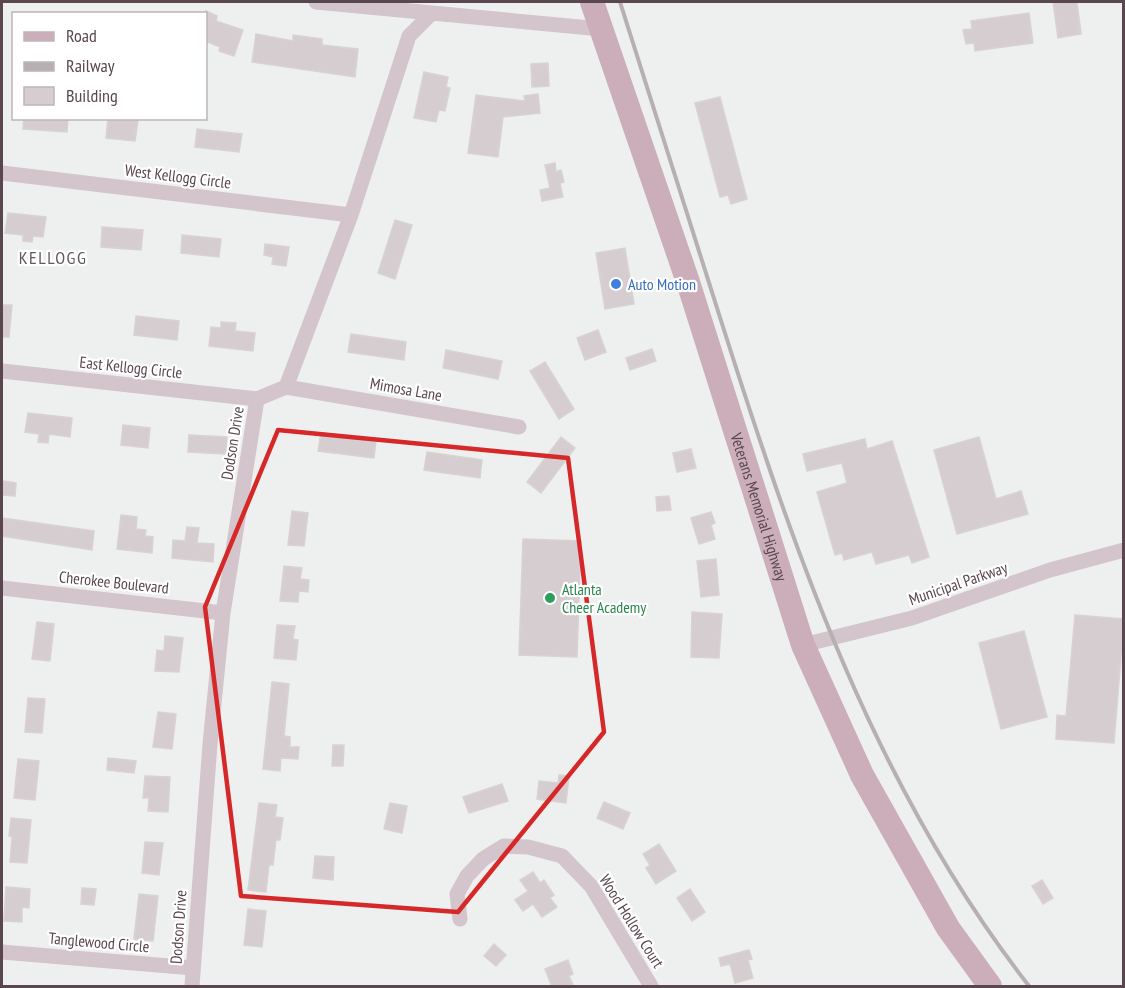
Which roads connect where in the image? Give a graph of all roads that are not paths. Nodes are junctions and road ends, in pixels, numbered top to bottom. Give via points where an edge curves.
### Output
1 (316, 2) edge
2 (592, 2) edge
3 (430, 14) junction
4 (601, 29) junction
5 (2, 173) edge
6 (351, 215) junction
7 (2, 371) edge
8 (286, 387) junction
9 (257, 399) junction
10 (519, 427) dead end
11 (1124, 550) edge
12 (2, 588) edge
13 (223, 613) junction
14 (803, 645) junction
15 (460, 919) dead end
16 (2, 952) edge
17 (193, 968) junction
18 (192, 987) edge
19 (651, 987) edge
20 (990, 987) edge

1 - 3 street
2 - 4 main road, Veterans Memorial Highway
3 - 4 street
3 - 6 street via 409,36
4 - 14 main road, Veterans Memorial Highway via 688,282
5 - 6 street, West Kellogg Circle
6 - 8 street
7 - 9 street, East Kellogg Circle
8 - 9 street, Dodson Drive
8 - 10 street, Mimosa Lane
9 - 13 street, Dodson Drive
11 - 14 street, Municipal Parkway via 1050,570 912,618
12 - 13 street, Cherokee Boulevard
13 - 17 street, Dodson Drive
14 - 20 main road, Veterans Memorial Highway via 862,775 948,928
15 - 19 street, Wood Hollow Court via 457,894 483,859 504,846 528,847 562,856 591,886
16 - 17 street, Tanglewood Circle
17 - 18 street, Dodson Drive

